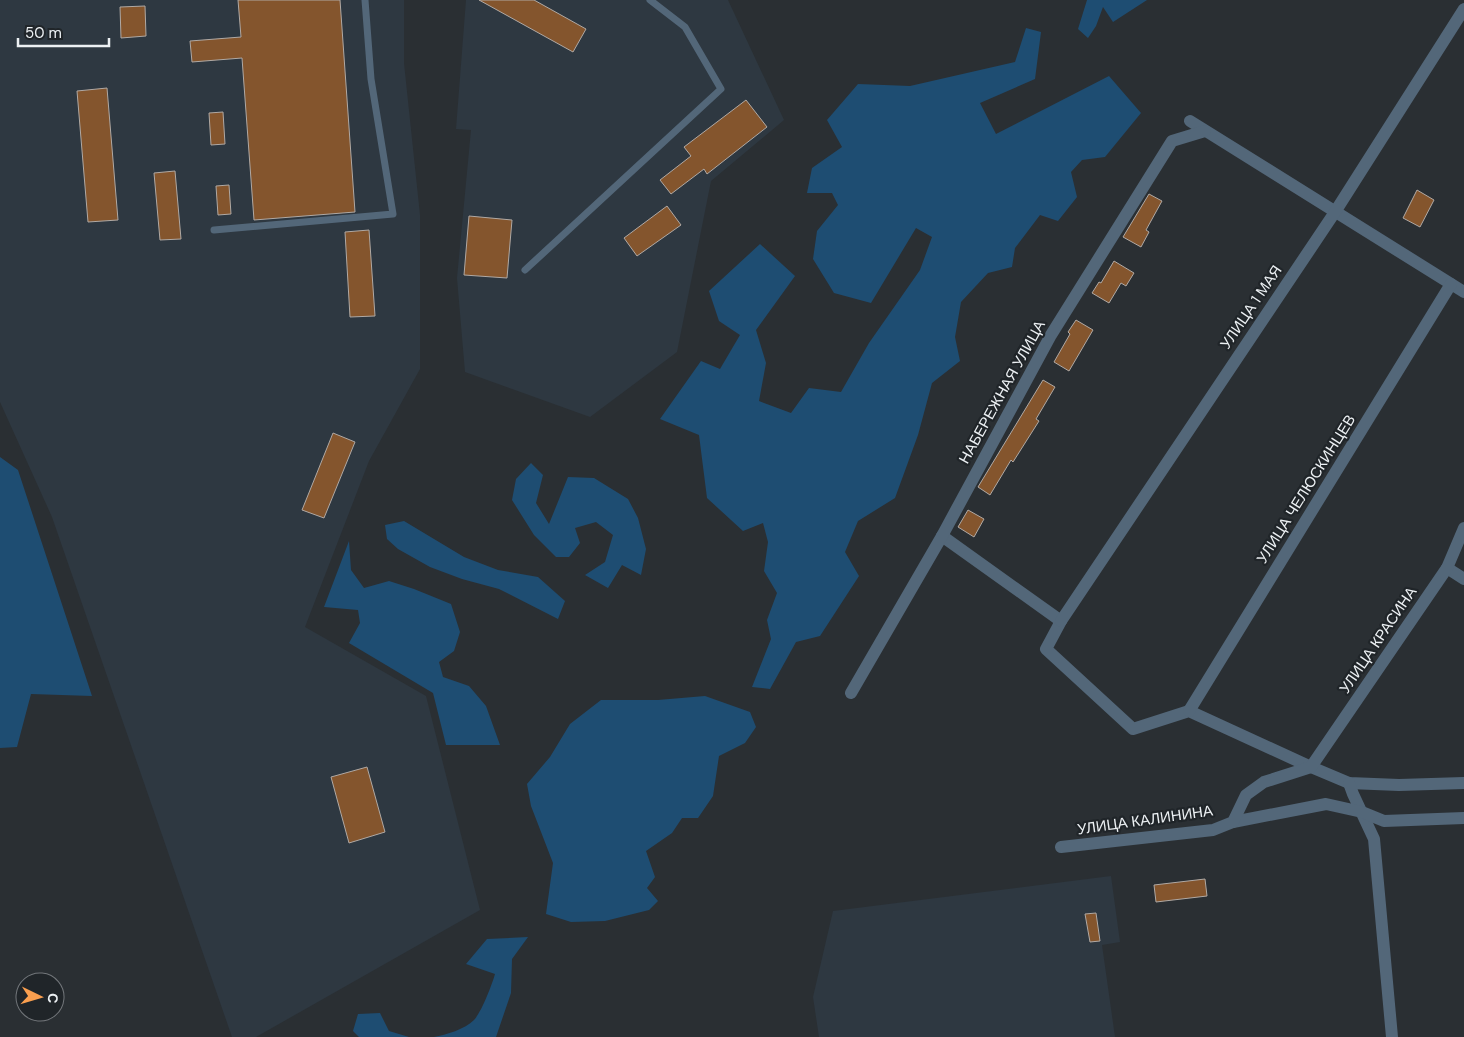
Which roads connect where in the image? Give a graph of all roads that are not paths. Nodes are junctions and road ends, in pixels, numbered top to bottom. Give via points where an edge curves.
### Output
1 (365, 0) edge
2 (650, 0) edge
3 (1464, 9) edge
4 (1190, 121) dead end
5 (1205, 131) junction
6 (1335, 212) junction
7 (214, 230) dead end
8 (525, 270) dead end
9 (1452, 284) junction
10 (1464, 292) edge
11 (1464, 528) edge
12 (942, 536) junction
13 (1447, 568) junction
14 (1464, 579) edge
15 (1061, 621) junction
16 (851, 693) dead end
17 (1188, 712) junction
18 (1311, 767) junction
19 (1349, 783) junction
20 (1464, 783) edge
21 (1362, 812) junction
22 (1464, 818) edge
23 (1233, 822) junction
24 (1061, 847) dead end
25 (1392, 1037) edge

1 - 7 lane via 371,78 393,214
2 - 8 lane via 685,27 721,89
3 - 6 street, УЛИЦА 1 МАЯ
4 - 5 street
5 - 6 street
5 - 12 street, НАБЕРЕЖНАЯ УЛИЦА via 1172,141 1051,335
6 - 9 street
6 - 15 street, УЛИЦА 1 МАЯ
9 - 10 street
9 - 17 street, УЛИЦА ЧЕЛЮСКИНЦЕВ
11 - 13 street, УЛИЦА КРАСИНА
12 - 15 street
12 - 16 street, НАБЕРЕЖНАЯ УЛИЦА
13 - 14 street
13 - 18 street, УЛИЦА КРАСИНА
15 - 17 street via 1046,649 1133,728
17 - 18 street
18 - 19 street
18 - 23 street, УЛИЦА КАЛИНИНА via 1264,782 1252,790 1246,795
19 - 20 street
19 - 21 street
21 - 22 street, УЛИЦА КАЛИНИНА via 1384,822
21 - 23 street, УЛИЦА КАЛИНИНА via 1326,804
21 - 25 street via 1374,839
23 - 24 street, УЛИЦА КАЛИНИНА via 1213,830

